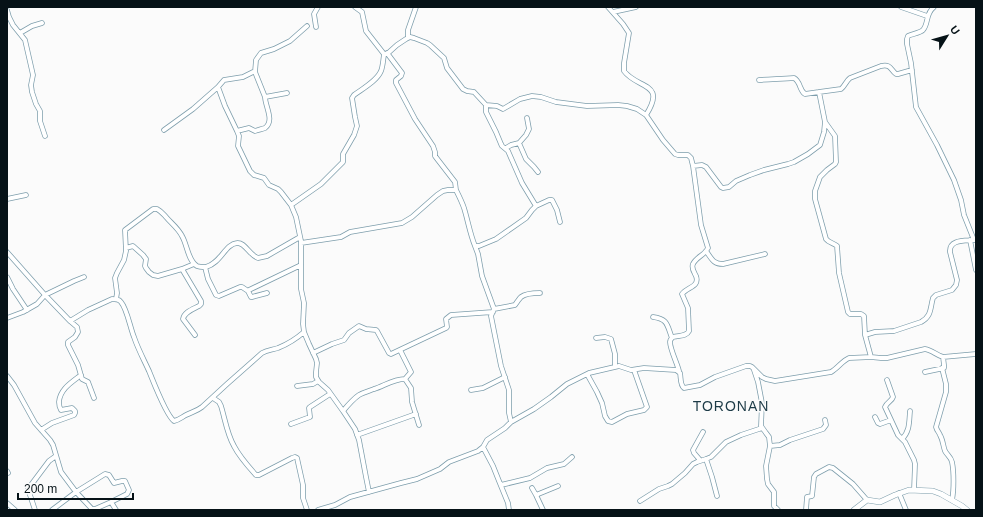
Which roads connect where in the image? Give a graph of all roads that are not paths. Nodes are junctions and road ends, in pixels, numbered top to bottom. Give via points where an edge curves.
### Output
1 (318, 7) edge
2 (355, 7) edge
3 (416, 7) edge
4 (608, 7) edge
5 (636, 7) edge
6 (901, 7) edge
7 (934, 7) edge
8 (7, 11) edge
9 (613, 12) junction
10 (927, 16) junction
11 (42, 23) dead end
12 (307, 26) dead end
13 (316, 27) dead end
14 (20, 33) junction
15 (408, 38) junction
16 (386, 54) junction
17 (912, 70) junction
18 (255, 72) junction
19 (759, 80) dead end
20 (218, 87) junction
21 (819, 92) junction
22 (288, 93) dead end
23 (265, 97) junction
24 (486, 105) junction
25 (646, 114) junction
26 (527, 118) dead end
27 (825, 122) junction
28 (164, 130) dead end
29 (237, 131) junction
30 (45, 136) dead end
31 (519, 143) junction
32 (506, 148) junction
33 (693, 166) junction
34 (538, 172) dead end
35 (456, 190) junction
36 (26, 194) dead end
37 (7, 199) edge
38 (292, 204) junction
39 (536, 206) junction
40 (560, 222) dead end
41 (300, 238) junction
42 (973, 240) edge
43 (301, 243) junction
44 (475, 246) junction
45 (126, 248) junction
46 (706, 251) junction
47 (7, 252) edge
48 (765, 254) dead end
49 (194, 264) junction
50 (301, 265) junction
51 (205, 267) junction
52 (182, 269) junction
53 (976, 270) edge
54 (7, 277) edge
55 (84, 277) dead end
56 (248, 291) junction
57 (267, 293) dead end
58 (540, 293) dead end
59 (45, 295) junction
60 (116, 299) junction
61 (27, 310) junction
62 (493, 310) junction
63 (653, 317) dead end
64 (7, 318) edge
65 (70, 321) junction
66 (304, 332) junction
67 (195, 335) dead end
68 (865, 335) junction
69 (596, 338) dead end
70 (672, 338) junction
71 (400, 350) junction
72 (313, 353) junction
73 (976, 354) edge
74 (871, 357) junction
75 (943, 357) junction
76 (615, 367) junction
77 (942, 368) junction
78 (754, 369) junction
79 (634, 370) junction
80 (678, 371) junction
81 (925, 372) dead end
82 (587, 374) junction
83 (81, 375) junction
84 (7, 376) edge
85 (505, 377) junction
86 (405, 379) junction
87 (887, 380) dead end
88 (318, 381) junction
89 (297, 386) dead end
90 (471, 390) dead end
91 (330, 394) junction
92 (94, 398) dead end
93 (213, 398) junction
94 (343, 411) junction
95 (910, 411) dead end
96 (416, 414) junction
97 (875, 417) dead end
98 (825, 420) dead end
99 (891, 420) junction
100 (511, 422) junction
101 (291, 424) dead end
102 (419, 425) dead end
103 (762, 428) junction
104 (41, 430) junction
105 (703, 432) dead end
106 (357, 435) junction
107 (902, 439) junction
108 (770, 446) junction
109 (483, 447) junction
110 (56, 456) junction
111 (572, 457) dead end
112 (706, 459) junction
113 (700, 460) junction
114 (501, 485) junction
115 (558, 486) dead end
116 (532, 488) dead end
117 (914, 490) junction
118 (76, 492) junction
119 (369, 492) junction
120 (899, 493) junction
121 (536, 495) junction
122 (717, 496) dead end
123 (867, 500) junction
124 (952, 500) junction
125 (640, 501) dead end
126 (7, 502) edge
127 (111, 502) junction
128 (15, 510) edge
129 (36, 510) edge
130 (52, 510) edge
131 (116, 510) edge
132 (306, 510) edge
133 (318, 510) edge
134 (509, 510) edge
135 (543, 510) edge
136 (778, 510) edge
137 (806, 510) edge
138 (854, 510) edge
139 (906, 510) edge
140 (967, 510) edge

1 - 13 street via 314,14
2 - 16 street via 362,12 368,35
3 - 15 street via 410,21
4 - 9 street
5 - 9 street
6 - 10 street
7 - 10 street
8 - 14 street
9 - 25 street via 628,33 624,71 652,91 653,102
10 - 17 street via 924,29 908,36 907,39
11 - 14 street
12 - 18 street via 290,41 261,53 256,60
14 - 30 street via 27,46 33,75 32,92 40,111
15 - 16 street
15 - 24 street via 412,37 430,44 444,58 447,68 464,89 474,92
16 - 35 street via 402,73 396,83 433,146 435,156 455,182
16 - 38 street via 379,75 352,98 357,126 343,154 343,162 321,184
17 - 21 street via 896,74 888,66 881,66 850,78 841,89
17 - 42 street via 916,107 954,180
18 - 20 street via 224,80
18 - 23 street
19 - 21 street via 794,78 805,94
20 - 28 street
20 - 29 street
21 - 27 street
22 - 23 street
23 - 29 street via 270,116 266,127 256,131 249,128
24 - 25 street via 503,109 520,99 537,96 556,102 587,106 627,106
24 - 32 street via 486,112 501,144
25 - 33 street via 663,140 676,154 688,155
26 - 31 street via 529,129
27 - 33 street via 820,145 808,154 788,164 743,178 726,188 721,187 706,167
27 - 68 street via 835,136 836,162 820,177 814,194 826,239 837,246 839,273 848,312 863,315
29 - 38 street via 238,146 250,171 264,178
31 - 32 street
31 - 34 street via 526,159
32 - 39 street
33 - 46 street via 701,225 708,248
35 - 43 street via 442,191 402,223
35 - 44 street via 464,207
36 - 37 street
38 - 41 street
39 - 40 street via 552,200
39 - 44 street via 526,218 496,239
41 - 43 street
41 - 51 street via 267,256 258,258 252,256 244,246 235,243 228,247 216,262
42 - 53 street
42 - 68 street via 955,242 951,245 950,252 958,280 952,290 932,298 930,314 925,320 894,330
43 - 50 street
44 - 62 street
45 - 49 street via 126,230 157,208 178,229
45 - 52 street via 133,246 143,255 145,266 153,275
45 - 60 street via 124,260 115,278
46 - 48 street via 719,264
46 - 70 street via 692,265 697,282 682,294 688,308 689,331 686,335
47 - 59 street
49 - 51 street
49 - 52 street
50 - 56 street
50 - 66 street
51 - 56 street via 217,296 240,287
52 - 67 street via 201,302 183,317
54 - 61 street
55 - 59 street
56 - 57 street via 251,297
58 - 62 street via 527,294 516,304
59 - 61 street
59 - 65 street
60 - 65 street via 88,310
60 - 93 street via 122,304 134,339 171,419 177,421 198,410
61 - 64 street
62 - 71 street via 451,315 446,318 446,328
62 - 85 street via 491,316 496,346
63 - 70 street via 665,321
65 - 83 street via 77,327 78,332 68,345
66 - 72 street
66 - 93 street via 288,344 262,353
68 - 74 street
69 - 76 street via 605,336 610,339 615,354
70 - 80 street via 670,342
71 - 72 street via 389,353 376,330 359,326 344,340
71 - 86 street via 411,372
72 - 88 street via 317,363
73 - 75 street
74 - 75 street via 887,358 925,349
74 - 78 street via 846,359 831,372 775,381 766,379
75 - 77 street
76 - 79 street
76 - 82 street
77 - 81 street
77 - 124 street via 946,392 936,430 952,462
78 - 80 street via 750,366 738,369 700,385 684,388
78 - 103 street via 762,403
79 - 80 street via 644,368
79 - 82 street via 647,407 612,422 605,416 602,403
82 - 100 street via 567,384 534,409
83 - 92 street via 82,380 88,382
83 - 104 street via 63,390 59,399 59,408 72,408 75,411 74,415
84 - 104 street
85 - 90 street via 483,388
85 - 100 street via 509,390
86 - 94 street via 363,393
86 - 96 street via 411,388
87 - 99 street via 894,397 885,407
88 - 89 street
88 - 91 street
91 - 94 street
91 - 101 street via 309,408 310,417
93 - 132 street via 221,406 233,445 256,475 294,457 297,458
94 - 106 street
95 - 107 street via 908,431
96 - 102 street
96 - 106 street
97 - 99 street via 880,424
98 - 108 street via 826,425 823,429 780,445
99 - 107 street
100 - 109 street via 487,440
103 - 108 street via 769,437
103 - 112 street via 726,442
104 - 110 street via 53,444
105 - 113 street via 693,450
106 - 119 street
107 - 117 street via 915,464
108 - 136 street via 766,466 767,479 774,492 774,506
109 - 114 street
109 - 119 street via 417,479
110 - 118 street via 61,472
110 - 129 street via 50,460 28,490
111 - 114 street via 564,464 547,468 530,478
112 - 113 street
112 - 122 street
113 - 125 street via 672,484
114 - 134 street
115 - 121 street
116 - 121 street
117 - 120 street
117 - 124 street via 936,491
118 - 127 street via 92,509
118 - 127 street via 107,474 114,483 125,481 129,490 127,494
118 - 130 street
119 - 133 street via 350,496
120 - 123 street via 880,502
120 - 139 street
121 - 135 street
123 - 137 street via 853,484 829,467 814,477 812,496 807,497
123 - 138 street
124 - 140 street
126 - 128 street
127 - 131 street

